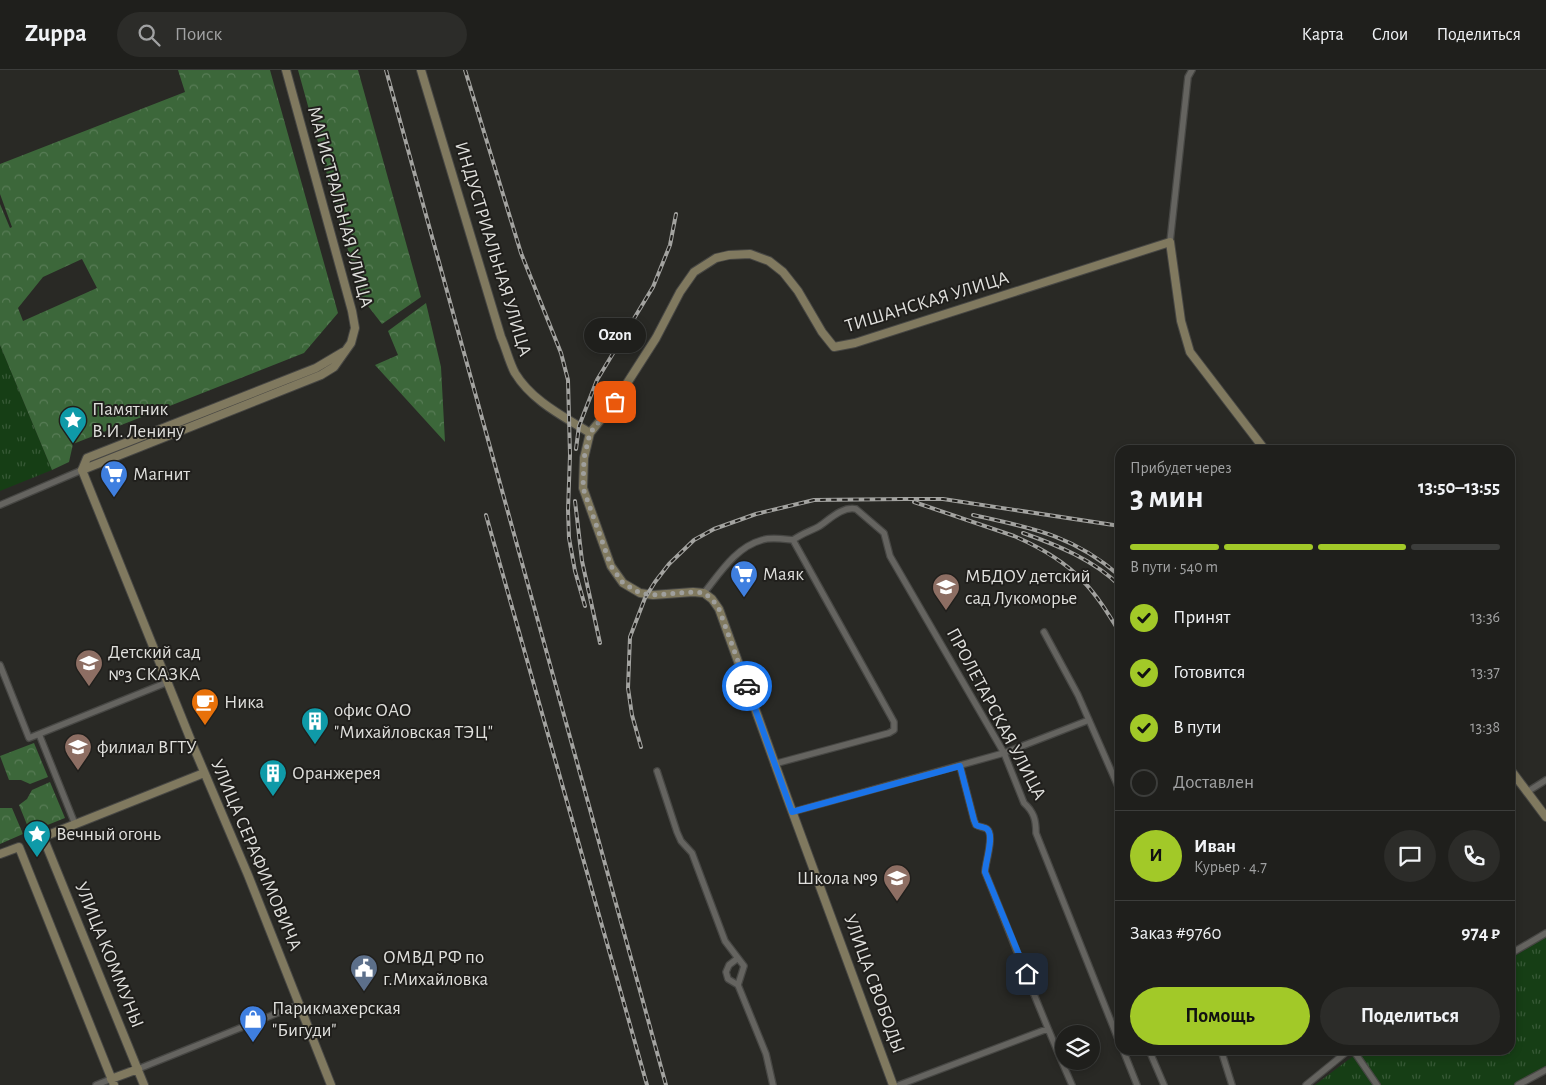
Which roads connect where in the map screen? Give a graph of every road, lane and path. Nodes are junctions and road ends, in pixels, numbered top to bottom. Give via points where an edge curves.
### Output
1 (286, 70) edge
2 (421, 70) edge
3 (1192, 70) edge
4 (1170, 242) junction
5 (590, 433) junction
6 (1261, 445) edge
7 (82, 470) junction
8 (0, 505) edge
9 (793, 540) junction
10 (704, 593) junction
11 (1044, 632) dead end
12 (0, 664) edge
13 (168, 682) junction
14 (1089, 720) junction
15 (39, 734) junction
16 (1004, 753) junction
17 (774, 764) junction
18 (960, 766) junction
19 (657, 770) dead end
20 (204, 773) junction
21 (1515, 775) edge
22 (1115, 780) edge
23 (1546, 780) edge
24 (1528, 792) junction
25 (792, 812) junction
26 (1546, 817) edge
27 (75, 824) junction
28 (0, 854) edge
29 (1546, 933) edge
30 (1515, 951) edge
31 (738, 958) junction
32 (738, 985) junction
33 (300, 1004) junction
34 (1048, 1029) junction
35 (1115, 1032) edge
36 (1125, 1055) edge
37 (1151, 1055) edge
38 (1223, 1055) edge
39 (1343, 1055) edge
40 (1356, 1055) edge
41 (138, 1069) junction
42 (1546, 1070) edge
43 (112, 1082) edge
44 (96, 1085) edge
45 (144, 1085) edge
46 (330, 1085) edge
47 (773, 1085) edge
48 (893, 1085) edge
49 (899, 1085) edge
50 (1072, 1085) edge
51 (1137, 1085) edge
52 (1164, 1085) edge
53 (1232, 1085) edge
54 (1306, 1085) edge
55 (1377, 1085) edge
56 (1518, 1085) edge

1 - 7 street, МАГИСТРАЛЬНАЯ УЛИЦА via 352,311 355,328 351,343 345,352 316,368 88,458
2 - 5 street, ИНДУСТРИАЛЬНАЯ УЛИЦА via 496,320 515,372 528,391
3 - 4 street via 1188,77
4 - 5 street, ТИШАНСКАЯ УЛИЦА via 834,347 783,272 769,261 750,254 728,254 694,272 615,402
4 - 6 street via 1180,321 1190,352
5 - 10 street via 584,458 583,488 611,566 623,583 640,593 653,595
7 - 8 street
7 - 13 street, УЛИЦА СЕРАФИМОВИЧА
9 - 10 street via 762,540 747,546 733,557
9 - 16 street, ПРОЛЕТАРСКАЯ УЛИЦА via 853,508 884,533 890,556
9 - 17 street via 895,727 889,733
10 - 17 street, УЛИЦА СВОБОДЫ via 719,609
11 - 14 street
12 - 15 street via 29,738
13 - 15 street
13 - 20 street, УЛИЦА СЕРАФИМОВИЧА
14 - 16 street
14 - 22 street
15 - 27 street
16 - 18 street
16 - 35 street, ПРОЛЕТАРСКАЯ УЛИЦА via 1024,803 1034,815 1036,834
17 - 25 street, УЛИЦА СВОБОДЫ
18 - 25 street
18 - 34 street via 976,825 990,833 985,872
19 - 31 street via 681,842 692,853 726,941
20 - 27 street
20 - 33 street, УЛИЦА СЕРАФИМОВИЧА
21 - 24 street
23 - 24 street
24 - 26 street
25 - 48 street, УЛИЦА СВОБОДЫ
27 - 41 street, УЛИЦА КОММУНЫ via 43,837
28 - 43 street via 19,846
29 - 30 street
31 - 32 street via 744,966
31 - 32 street via 726,972 728,979
32 - 47 street via 766,1054
33 - 41 street
33 - 46 street, УЛИЦА СЕРАФИМОВИЧА
34 - 49 street
34 - 50 street
36 - 51 street
37 - 52 street
38 - 53 street
39 - 54 street
40 - 55 street
41 - 43 street
41 - 45 street, УЛИЦА КОММУНЫ
42 - 56 street
43 - 44 street

